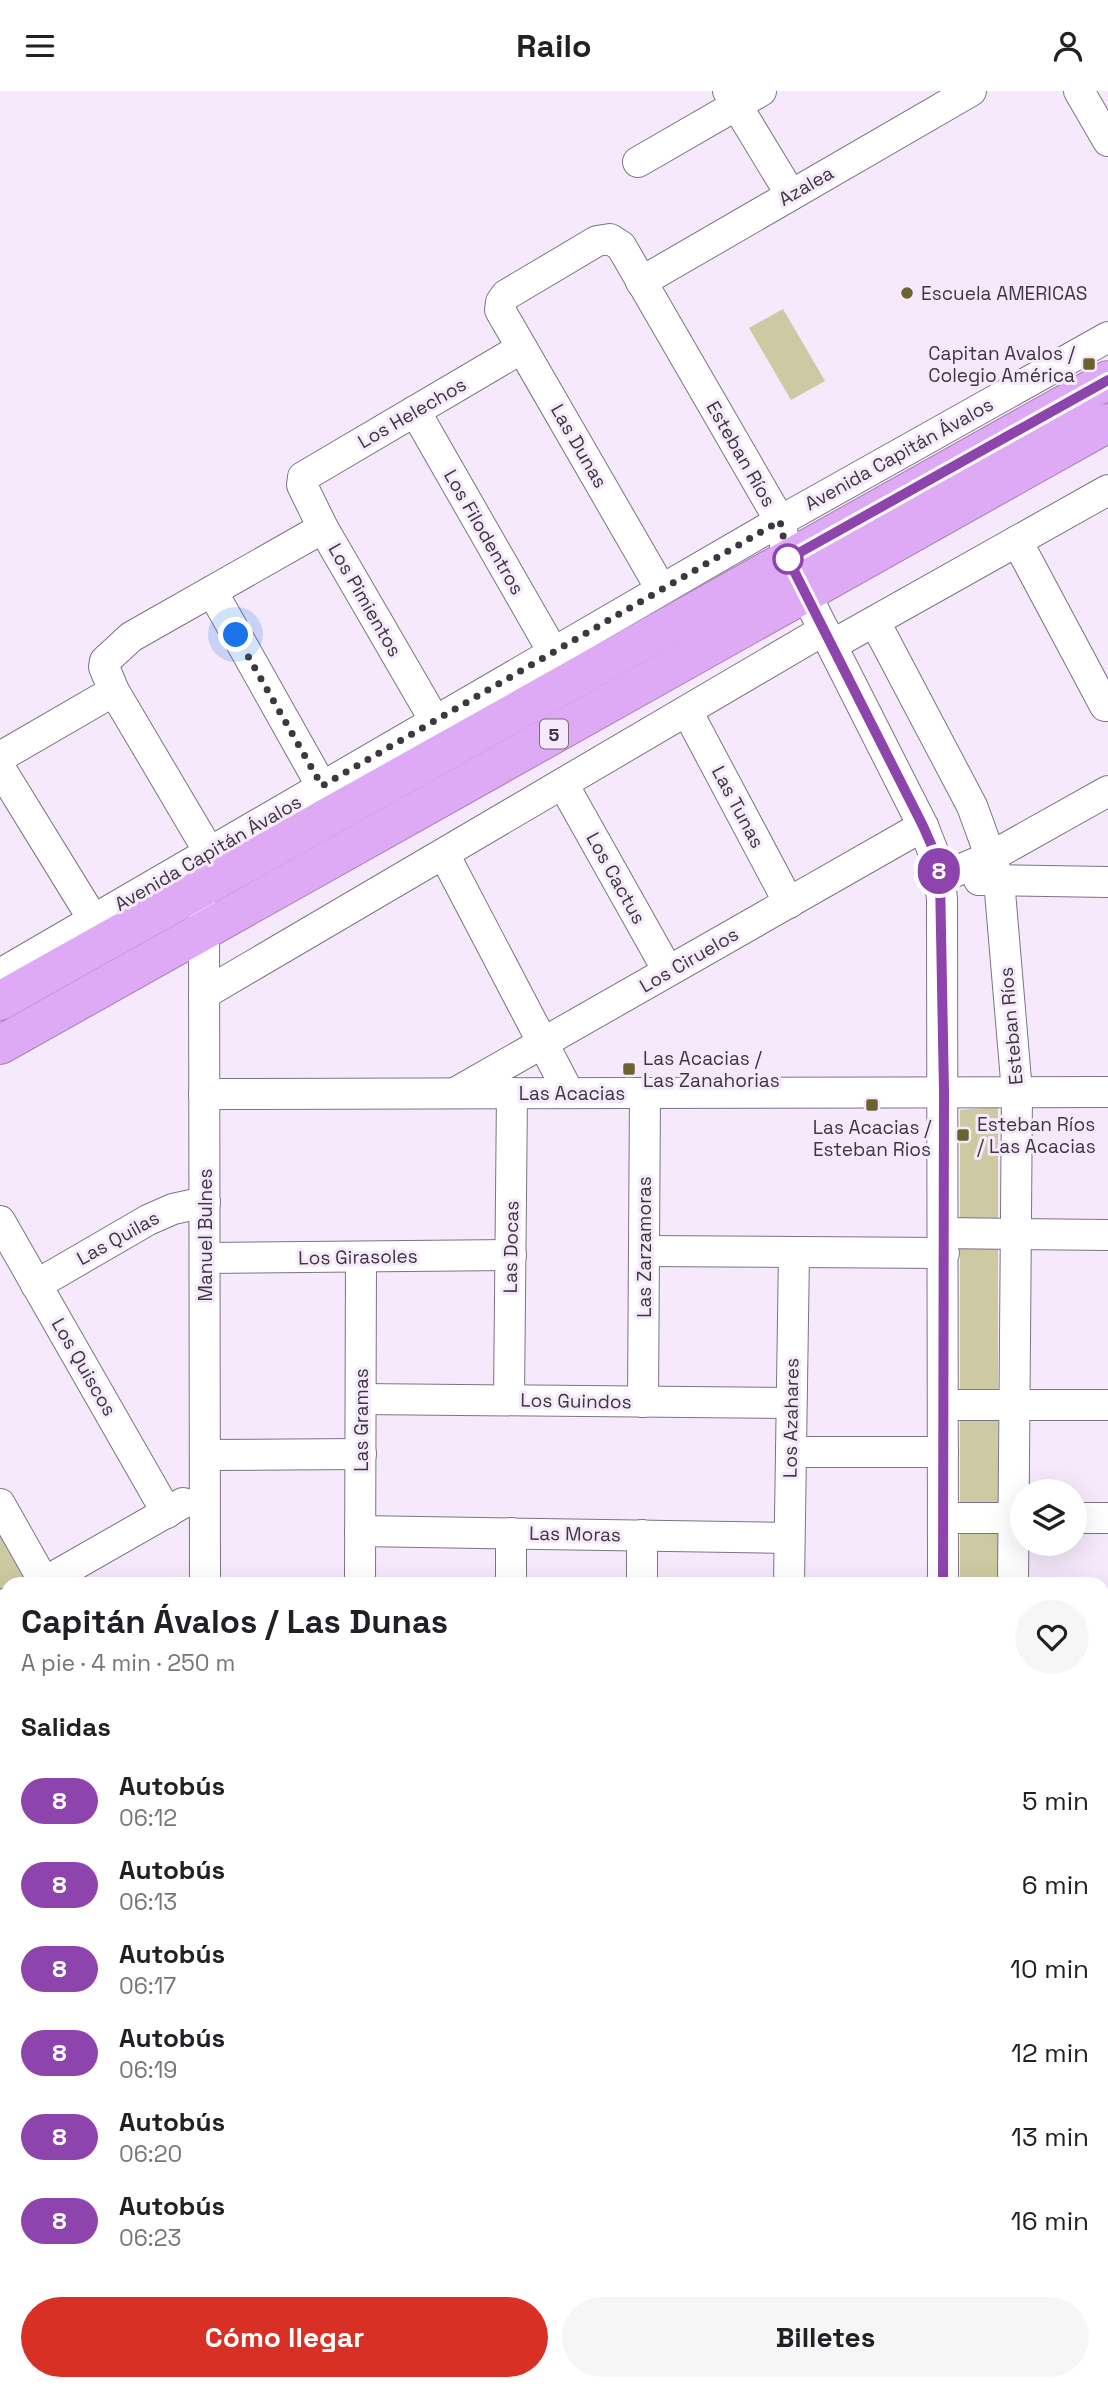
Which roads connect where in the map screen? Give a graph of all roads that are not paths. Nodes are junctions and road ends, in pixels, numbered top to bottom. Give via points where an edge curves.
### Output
1 (971, 91) edge
2 (1079, 91) edge
3 (741, 96) edge
4 (1108, 141) edge
5 (638, 162) dead end
6 (791, 195) junction
7 (641, 282) junction
8 (501, 302) joint
9 (1108, 337) edge
10 (522, 348) junction
11 (1108, 380) edge
12 (415, 411) junction
13 (1108, 423) edge
14 (303, 477) joint
15 (1108, 490) edge
16 (780, 521) junction
17 (323, 528) junction
18 (1017, 541) junction
19 (788, 559) junction
20 (662, 589) junction
21 (212, 591) junction
22 (805, 593) junction
23 (875, 622) junction
24 (828, 638) junction
25 (553, 652) junction
26 (114, 691) junction
27 (1105, 706) dead end
28 (687, 711) junction
29 (435, 721) junction
30 (0, 757) edge
31 (0, 768) edge
32 (563, 784) junction
33 (322, 786) junction
34 (1108, 791) edge
35 (923, 826) junction
36 (444, 854) junction
37 (995, 868) junction
38 (211, 871) junction
39 (940, 878) junction
40 (1108, 882) edge
41 (789, 903) junction
42 (204, 929) junction
43 (100, 930) junction
44 (668, 971) junction
45 (0, 974) edge
46 (204, 994) junction
47 (0, 1001) edge
48 (543, 1043) junction
49 (0, 1045) edge
50 (944, 1092) junction
51 (1017, 1092) junction
52 (1108, 1092) edge
53 (454, 1093) junction
54 (512, 1093) junction
55 (569, 1093) junction
56 (645, 1093) junction
57 (204, 1094) junction
58 (205, 1202) junction
59 (0, 1221) edge
60 (1016, 1233) junction
61 (1108, 1235) edge
62 (944, 1243) junction
63 (644, 1251) junction
64 (794, 1252) junction
65 (511, 1255) junction
66 (362, 1257) junction
67 (205, 1258) junction
68 (36, 1285) junction
69 (361, 1399) junction
70 (509, 1400) junction
71 (643, 1402) junction
72 (791, 1403) junction
73 (943, 1405) junction
74 (1015, 1405) junction
75 (1108, 1405) edge
76 (790, 1452) junction
77 (943, 1452) junction
78 (361, 1454) junction
79 (205, 1455) junction
80 (1017, 1479) edge
81 (205, 1491) junction
82 (0, 1504) edge
83 (167, 1513) junction
84 (943, 1518) junction
85 (1010, 1518) edge
86 (1087, 1518) edge
87 (1108, 1518) edge
88 (360, 1531) junction
89 (511, 1533) junction
90 (642, 1535) junction
91 (789, 1538) junction
92 (1015, 1556) edge
93 (39, 1577) edge
94 (53, 1577) edge
95 (205, 1577) edge
96 (360, 1577) edge
97 (511, 1577) edge
98 (642, 1577) edge
99 (789, 1577) edge
100 (943, 1577) edge
101 (1014, 1577) edge

1 - 6 street, Azalea
2 - 4 street
3 - 5 street
3 - 6 street
6 - 7 street, Azalea
7 - 8 street, Esteban Ríos via 621,246 610,239 597,241
7 - 16 street, Esteban Ríos
8 - 10 street, Las Dunas via 500,310
9 - 16 street, Avenida Capitán Ávalos
10 - 12 street, Los Helechos
10 - 20 street, Las Dunas
11 - 19 highway, Avenida Capitán Ávalos / 5
12 - 14 street, Los Helechos
12 - 25 street, Los Filodentros
13 - 22 highway, 5
14 - 17 street, Los Pimientos via 302,485
15 - 18 street
16 - 19 street, Esteban Ríos
16 - 20 street, Avenida Capitán Ávalos
17 - 21 street
17 - 29 street, Los Pimientos
18 - 23 street
18 - 27 street
19 - 22 street, Esteban Ríos
19 - 38 highway, Avenida Capitán Ávalos / 5
20 - 25 street, Avenida Capitán Ávalos
21 - 26 street, Manuel Bulnes via 131,636 109,656 104,667
21 - 33 street
22 - 24 street, Esteban Ríos
22 - 42 highway, 5
23 - 24 street
23 - 37 street, Esteban Ríos via 972,806
24 - 28 street
24 - 35 street, Esteban Ríos
25 - 29 street, Avenida Capitán Ávalos
26 - 30 street
26 - 38 street, Manuel Bulnes
28 - 32 street
28 - 41 street, Las Tunas
29 - 33 street, Avenida Capitán Ávalos
31 - 43 street
32 - 36 street
32 - 44 street, Los Cactus
33 - 38 street, Avenida Capitán Ávalos
34 - 37 street
35 - 39 street, Esteban Ríos
35 - 41 street, Los Ciruelos
36 - 46 street
36 - 48 street
37 - 39 street
37 - 40 street
37 - 51 street, Esteban Ríos
38 - 42 street, Manuel Bulnes
38 - 43 highway, Avenida Capitán Ávalos / 5
39 - 50 street, Esteban Ríos
41 - 44 street, Los Ciruelos
42 - 46 street, Manuel Bulnes
42 - 49 highway, 5
43 - 45 street, Avenida Capitán Ávalos
43 - 47 highway, Avenida Capitán Ávalos / 5
44 - 48 street, Los Ciruelos
46 - 57 street, Manuel Bulnes
48 - 53 street, Los Ciruelos
48 - 55 street
50 - 51 street, Las Acacias
50 - 56 street, Las Acacias
50 - 62 street, Esteban Ríos
51 - 52 street, Las Acacias
51 - 60 street, Esteban Ríos
53 - 54 street, Las Acacias
53 - 57 street, Las Acacias
54 - 55 street, Las Acacias
54 - 65 street, Las Docas
55 - 56 street, Las Acacias
56 - 63 street, Las Zarzamoras
57 - 58 street, Manuel Bulnes
58 - 67 street, Manuel Bulnes
58 - 68 street, Las Quilas via 148,1220
59 - 68 street, Los Quiscos
60 - 61 street
60 - 62 street
60 - 74 street, Esteban Ríos
62 - 64 street
62 - 73 street, Esteban Ríos
63 - 64 street
63 - 71 street, Las Zarzamoras
64 - 72 street, Los Azahares
65 - 66 street, Los Girasoles
65 - 70 street, Las Docas
66 - 67 street, Los Girasoles
66 - 69 street, Las Gramas
67 - 79 street, Manuel Bulnes
68 - 83 street, Los Quiscos
69 - 70 street, Los Guindos
69 - 78 street, Las Gramas
70 - 71 street, Los Guindos
71 - 72 street, Los Guindos
72 - 76 street, Los Azahares
73 - 74 street
73 - 77 street, Esteban Ríos
74 - 75 street
74 - 80 street, Esteban Ríos
76 - 77 street
76 - 91 street, Los Azahares
77 - 84 street, Esteban Ríos
78 - 79 street
78 - 88 street, Las Gramas
79 - 81 street, Manuel Bulnes
81 - 83 street
81 - 95 street, Manuel Bulnes
82 - 93 street
83 - 94 street
84 - 85 street
84 - 100 street, Esteban Ríos
86 - 87 street
88 - 89 street, Las Moras
88 - 96 street, Las Gramas
89 - 90 street, Las Moras
89 - 97 street
90 - 91 street, Las Moras
90 - 98 street
91 - 99 street, Los Azahares
92 - 101 street, Esteban Ríos

